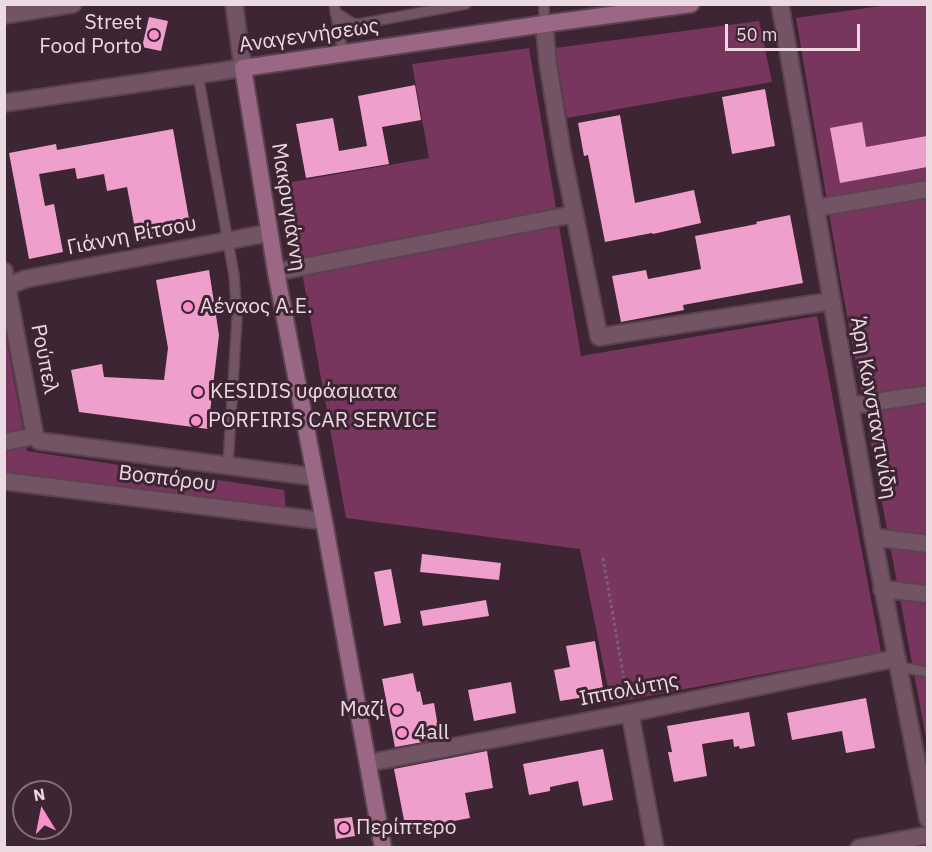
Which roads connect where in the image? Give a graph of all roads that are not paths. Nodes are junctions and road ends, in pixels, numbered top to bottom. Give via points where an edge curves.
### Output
1 (73, 4) edge
2 (234, 4) edge
3 (466, 4) edge
4 (544, 4) edge
5 (691, 4) edge
6 (780, 4) edge
7 (334, 8) edge
8 (4, 15) edge
9 (544, 24) junction
10 (343, 53) junction
11 (243, 68) junction
12 (198, 75) junction
13 (4, 103) edge
14 (927, 189) edge
15 (816, 208) junction
16 (575, 214) junction
17 (269, 234) junction
18 (228, 241) junction
19 (276, 272) junction
20 (6, 282) edge
21 (832, 301) junction
22 (927, 394) edge
23 (850, 406) junction
24 (35, 436) junction
25 (4, 442) edge
26 (228, 465) junction
27 (315, 477) junction
28 (4, 482) edge
29 (324, 521) junction
30 (873, 537) junction
31 (927, 544) edge
32 (882, 589) junction
33 (927, 594) edge
34 (898, 662) junction
35 (927, 672) edge
36 (630, 713) junction
37 (368, 763) junction
38 (927, 819) edge
39 (927, 835) edge
40 (383, 848) edge
41 (655, 848) edge
42 (859, 848) edge

1 - 8 street
2 - 11 street, Μακρυγιάννη
3 - 7 lane via 359,24
4 - 9 lane
5 - 9 main road, Αναγεννήσεως
6 - 15 street, Άρη Κωνσταντινίδη
7 - 10 lane
9 - 10 main road, Αναγεννήσεως
9 - 16 street
10 - 11 main road, Αναγεννήσεως
11 - 12 street, Αναγεννήσεως
11 - 17 main road, Μακρυγιάννη
12 - 13 street, Αναγεννήσεως
12 - 18 lane
14 - 15 street
15 - 21 street, Άρη Κωνσταντινίδη
16 - 19 street
16 - 21 street via 599,337
17 - 18 street, Γιάννη Ρίτσου
17 - 19 main road, Μακρυγιάννη
18 - 20 street, Γιάννη Ρίτσου
18 - 26 lane via 237,318
19 - 27 main road, Μακρυγιάννη
20 - 24 street, Ρούπελ
21 - 23 street, Άρη Κωνσταντινίδη
22 - 23 street
23 - 30 street, Άρη Κωνσταντινίδη
24 - 25 street
24 - 26 street, Βοσπόρου via 51,443
26 - 27 street, Βοσπόρου
27 - 29 main road, Μακρυγιάννη
28 - 29 street, Βοσπόρου
29 - 37 main road, Μακρυγιάννη
30 - 31 street
30 - 32 street, Άρη Κωνσταντινίδη
32 - 33 street
32 - 34 street, Άρη Κωνσταντινίδη
34 - 35 lane
34 - 36 street, Ιππολύτης
34 - 38 street, Άρη Κωνσταντινίδη
36 - 37 street, Ιππολύτης
36 - 41 street
37 - 40 main road, Μακρυγιάννη
39 - 42 street

